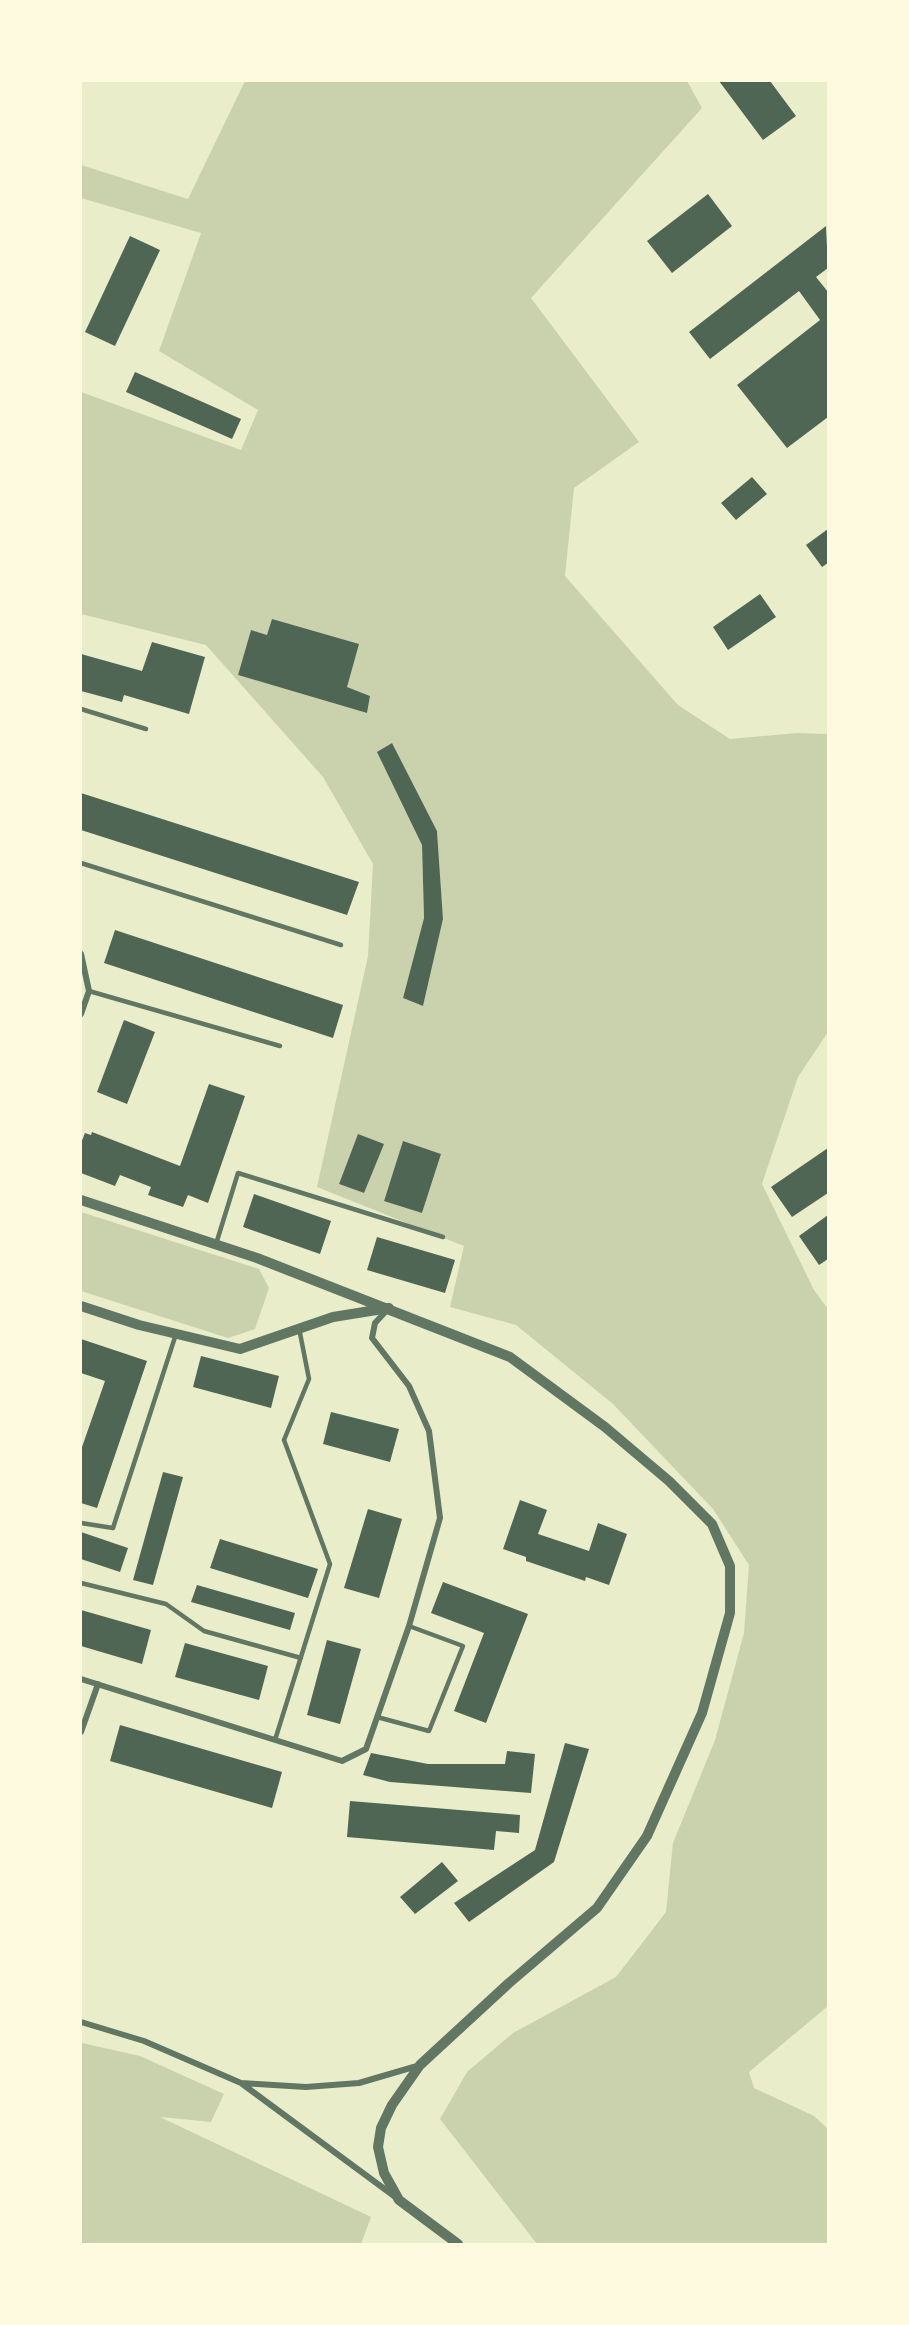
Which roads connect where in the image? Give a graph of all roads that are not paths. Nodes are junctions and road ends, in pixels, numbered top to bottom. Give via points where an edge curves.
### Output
1 (81, 709) edge
2 (146, 729) dead end
3 (81, 863) edge
4 (340, 945) dead end
5 (81, 954) edge
6 (89, 991) junction
7 (81, 1014) edge
8 (280, 1046) dead end
9 (81, 1200) edge
10 (443, 1237) dead end
11 (216, 1244) junction
12 (81, 1306) edge
13 (389, 1308) junction
14 (299, 1328) junction
15 (176, 1334) junction
16 (81, 1523) edge
17 (81, 1583) edge
18 (409, 1626) junction
19 (301, 1658) junction
20 (81, 1678) edge
21 (98, 1684) junction
22 (377, 1718) junction
23 (81, 1732) edge
24 (275, 1740) junction
25 (83, 2024) edge
26 (420, 2065) junction
27 (241, 2083) junction
28 (399, 2200) junction
29 (458, 2244) edge

1 - 2 lane
3 - 4 lane
5 - 6 street
6 - 7 street
6 - 8 lane
9 - 11 street
10 - 11 lane via 238,1173
11 - 13 street
12 - 15 street
13 - 14 street via 333,1317
13 - 18 street via 375,1323 372,1338 409,1386 429,1431 440,1518
13 - 26 street via 510,1357 605,1427 712,1524 730,1566 730,1613 702,1713 647,1836 597,1908
14 - 15 street via 240,1349
14 - 19 lane via 309,1379 284,1440 330,1564
15 - 16 lane via 113,1528
17 - 19 lane via 166,1604 204,1631
18 - 22 street
18 - 22 lane via 464,1646 429,1731
19 - 24 lane
20 - 21 street
21 - 23 street
21 - 24 street
22 - 24 street via 366,1749 342,1761
25 - 27 street via 144,2041
26 - 27 street via 359,2083 306,2087
26 - 28 street via 392,2105 381,2128 378,2147 384,2173
27 - 28 street
28 - 29 street

